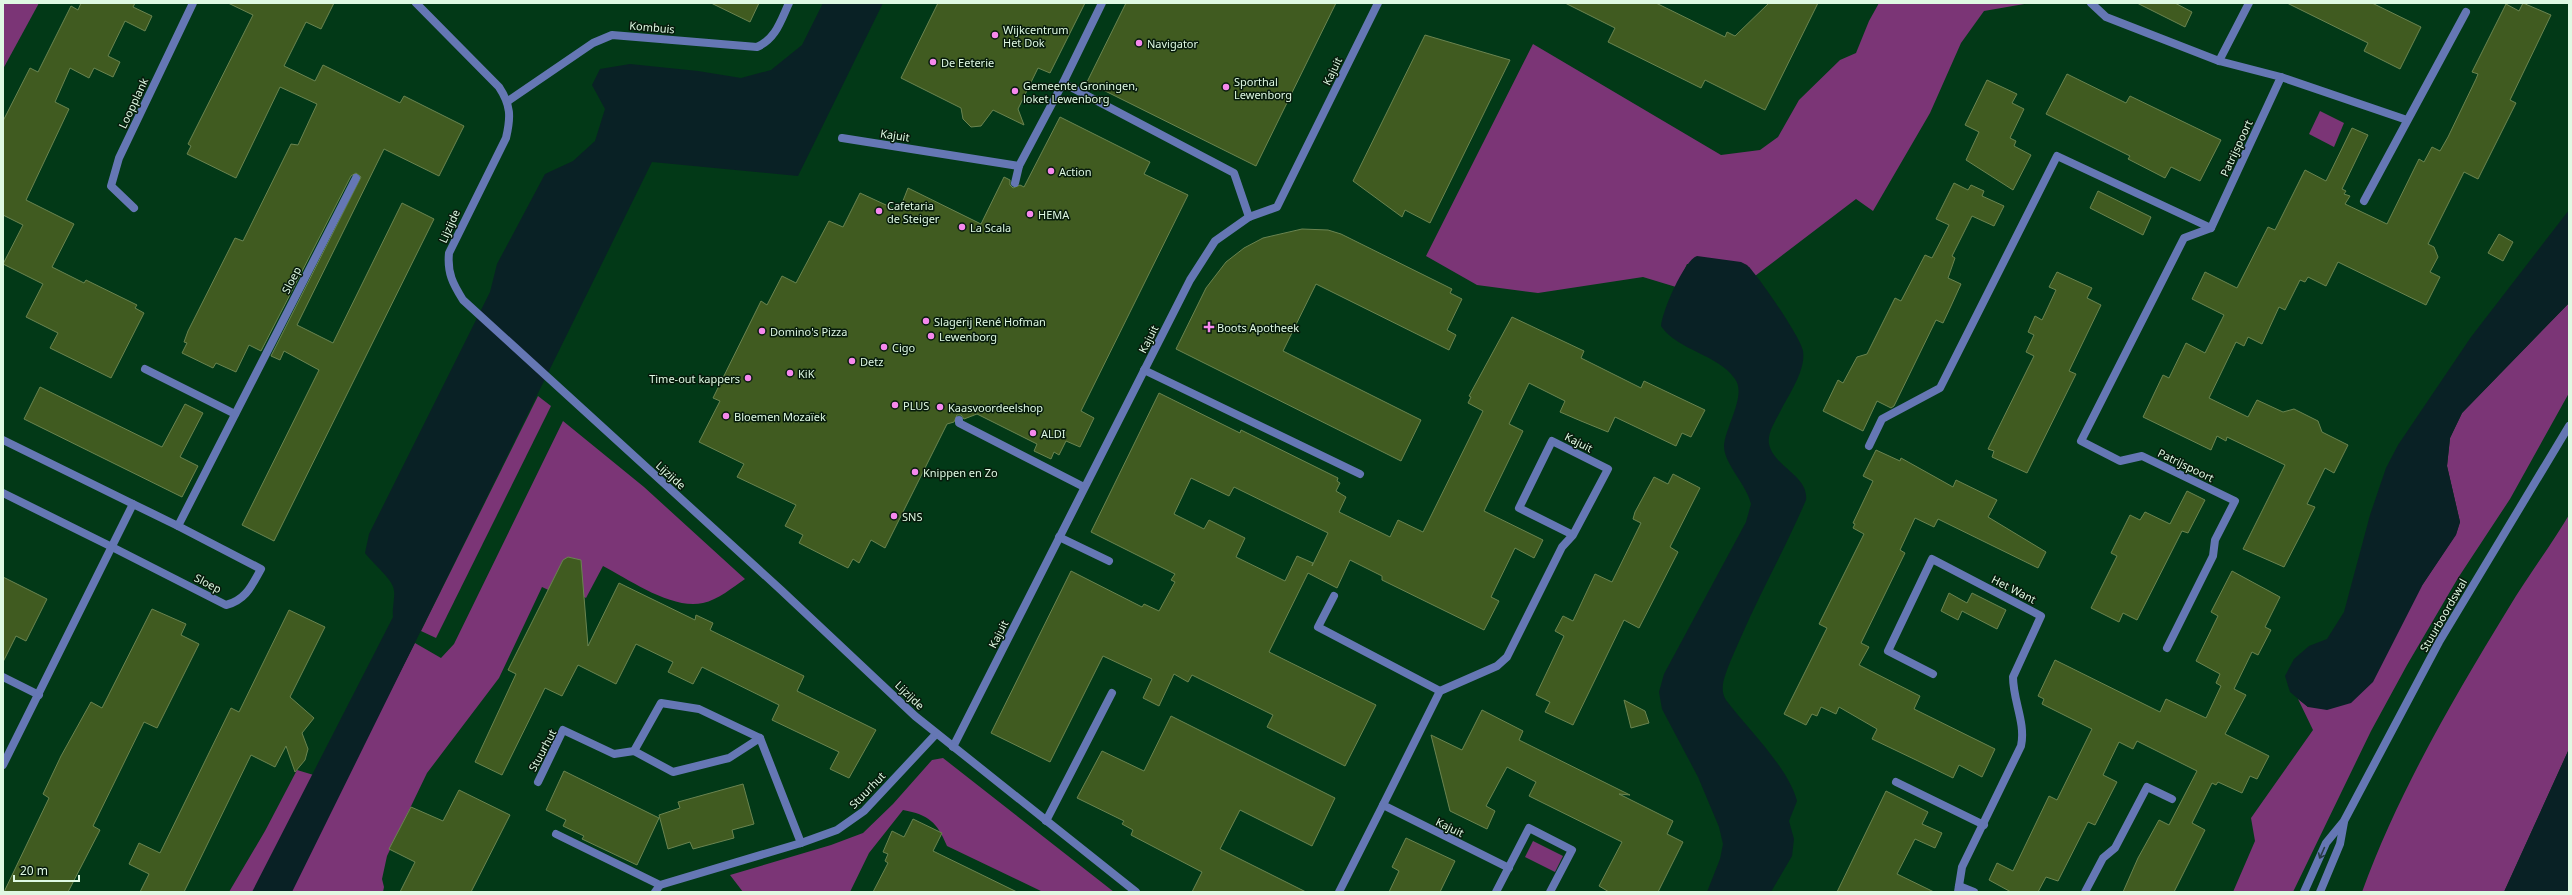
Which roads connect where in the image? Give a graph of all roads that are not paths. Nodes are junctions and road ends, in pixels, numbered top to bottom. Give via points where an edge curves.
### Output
1 (193, 3) edge
2 (416, 3) edge
3 (789, 3) edge
4 (1102, 3) edge
5 (1378, 3) edge
6 (2091, 3) edge
7 (2249, 3) edge
8 (2466, 12) dead end
9 (2219, 61) junction
10 (2281, 77) junction
11 (1063, 83) junction
12 (508, 101) junction
13 (2407, 120) junction
14 (842, 138) dead end
15 (1020, 166) junction
16 (356, 178) dead end
17 (1015, 183) dead end
18 (2364, 202) dead end
19 (134, 208) dead end
20 (1249, 216) junction
21 (2211, 228) junction
22 (145, 369) dead end
23 (1144, 370) junction
24 (235, 414) junction
25 (960, 420) dead end
26 (2568, 430) edge
27 (3, 440) edge
28 (1869, 446) dead end
29 (1360, 474) dead end
30 (1084, 487) junction
31 (3, 493) edge
32 (133, 504) junction
33 (178, 526) junction
34 (1573, 535) junction
35 (1059, 537) junction
36 (112, 547) junction
37 (1109, 561) dead end
38 (1334, 596) dead end
39 (2167, 648) dead end
40 (1933, 674) dead end
41 (3, 677) edge
42 (1440, 691) junction
43 (1112, 693) dead end
44 (39, 695) junction
45 (936, 734) junction
46 (760, 738) junction
47 (953, 747) junction
48 (634, 751) junction
49 (3, 765) edge
50 (538, 782) dead end
51 (1896, 782) dead end
52 (2172, 799) dead end
53 (1383, 805) junction
54 (1046, 821) junction
55 (2344, 821) junction
56 (1984, 825) junction
57 (556, 834) dead end
58 (801, 843) junction
59 (1508, 868) junction
60 (657, 889) edge
61 (1959, 889) edge
62 (1136, 892) edge
63 (1339, 892) edge
64 (1496, 892) edge
65 (1550, 892) edge
66 (1974, 892) edge
67 (2085, 892) edge
68 (2304, 892) edge
69 (2320, 892) edge

1 - 19 street, Loopplank via 119,158 111,186
2 - 12 street via 489,76
3 - 12 street, Kombuis via 774,34 757,47 612,35 593,43
4 - 11 street
5 - 20 street, Kajuit via 1277,207
6 - 9 street via 2106,17
7 - 9 street
8 - 13 street
9 - 10 street
10 - 13 street
10 - 21 street, Patrijspoort
11 - 15 street
11 - 20 street via 1234,173
12 - 45 street, Lijzijde via 511,118 506,138 449,253 448,269 453,284 463,300
13 - 18 street
14 - 15 street, Kajuit
15 - 17 street
16 - 24 street, Sloep
20 - 23 street, Kajuit via 1215,241 1190,280
21 - 28 street via 2057,156 1940,388 1882,419
21 - 39 street, Patrijspoort via 2184,238 2081,441 2120,461 2142,456 2235,501 2215,540 2213,556
22 - 24 street
23 - 29 street
23 - 30 street, Kajuit
24 - 33 street, Sloep
25 - 30 street via 960,423
26 - 55 street, Stuurboordswal via 2439,642
27 - 32 street, Sloep
30 - 35 street, Kajuit
31 - 36 street, Sloep
32 - 33 street, Sloep
32 - 36 street
33 - 36 street, Sloep via 261,569 247,594 226,605
34 - 34 street, Kajuit via 1519,508 1552,441 1608,469
34 - 42 street, Kajuit via 1562,547 1507,657 1497,666
35 - 37 street
35 - 47 street, Kajuit
36 - 44 street
38 - 42 street via 1318,627
40 - 56 street, Het Want via 1888,651 1932,559 2041,616 2013,677 2013,688 2024,734 2022,746
41 - 44 street
42 - 53 street
43 - 54 street
44 - 49 street
45 - 47 street, Lijzijde
45 - 58 street, Stuurhut via 855,819 837,830
46 - 48 street via 729,758 673,772
46 - 48 street via 699,709 661,703
46 - 58 street
47 - 54 street, Lijzijde
48 - 50 street, Stuurhut via 614,754 563,730
51 - 56 street
52 - 67 street via 2147,787 2115,848 2103,858
53 - 59 street, Kajuit
53 - 63 street
54 - 62 street, Lijzijde
55 -> 68 street, Stuurboordswal via 2326,843
55 - 69 street, Stuurboordswal via 2340,844
56 - 61 street, Het Want via 1962,868
57 - 60 street, Stuurhut
58 - 60 street, Stuurhut
59 - 64 street
59 - 65 street via 1529,828 1572,850
61 - 66 street, Het Want

